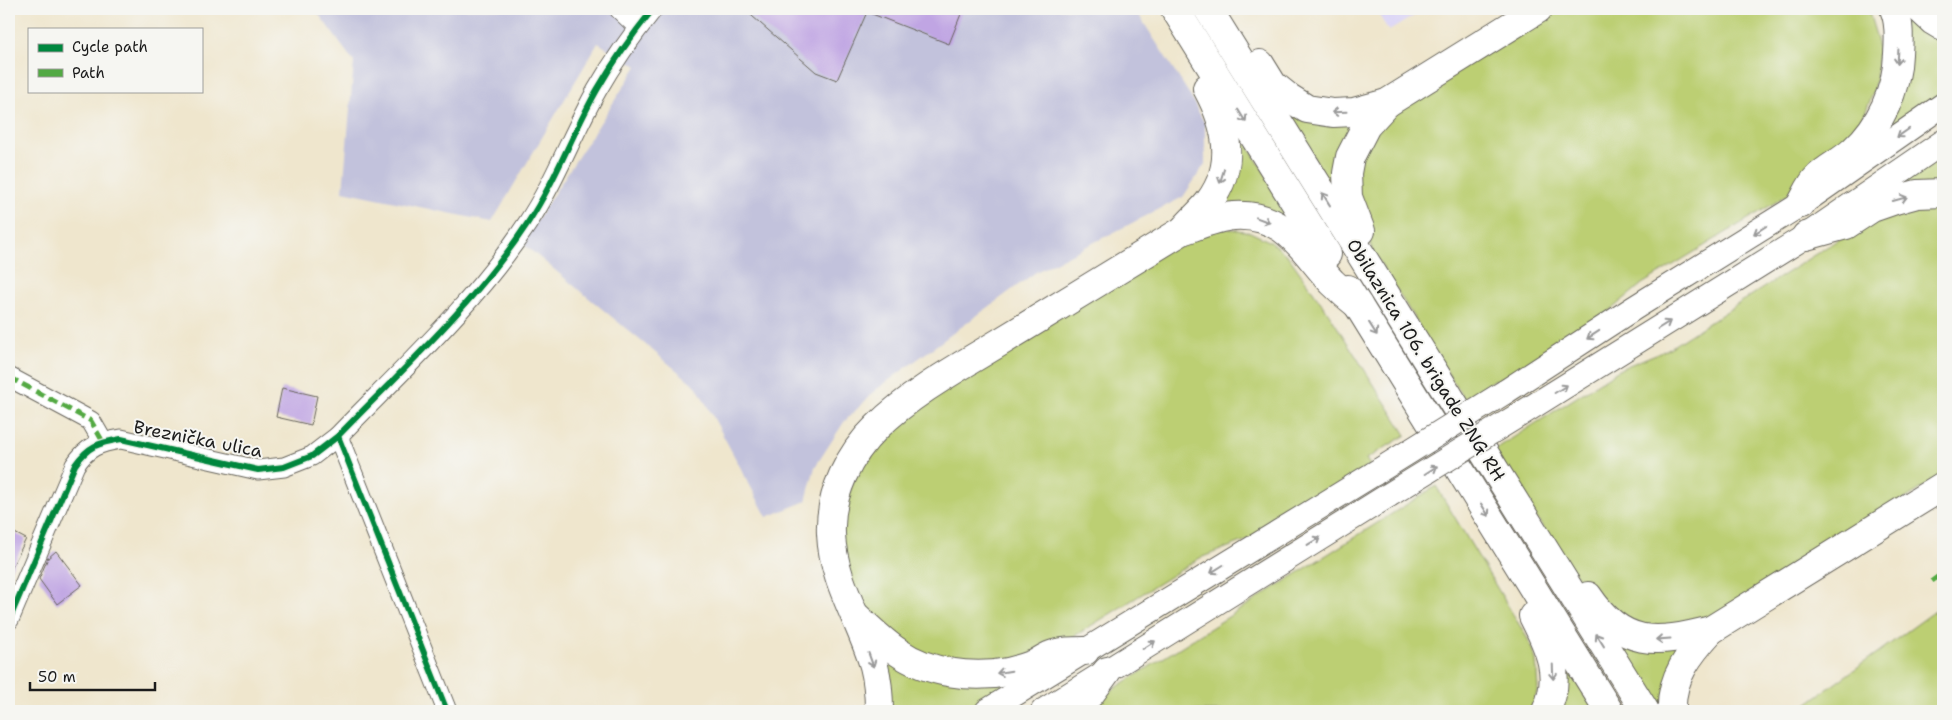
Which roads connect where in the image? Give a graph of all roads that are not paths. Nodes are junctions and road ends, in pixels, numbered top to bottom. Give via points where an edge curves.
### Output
1 (619, 9) edge
2 (653, 9) edge
3 (1538, 9) edge
4 (1894, 9) edge
5 (1920, 9) edge
6 (1211, 13) edge
7 (1182, 19) edge
8 (638, 27) junction
9 (1943, 27) edge
10 (1387, 103) junction
11 (1943, 106) edge
12 (1943, 142) edge
13 (1943, 193) edge
14 (1801, 204) junction
15 (1182, 231) junction
16 (1806, 236) junction
17 (1380, 285) junction
18 (1358, 305) junction
19 (9, 377) edge
20 (338, 436) junction
21 (103, 442) junction
22 (1943, 486) edge
23 (1543, 548) junction
24 (1516, 560) junction
25 (854, 614) junction
26 (9, 620) edge
27 (1711, 630) junction
28 (1084, 651) junction
29 (1108, 671) junction
30 (447, 711) edge
31 (879, 711) edge
32 (987, 711) edge
33 (1043, 711) edge
34 (1071, 711) edge
35 (1546, 711) edge
36 (1610, 711) edge
37 (1645, 711) edge
38 (1672, 711) edge

1 - 8 street
2 - 8 street, Breznička ulica
3 - 10 highway
4 -> 14 highway via 1899,39 1898,70 1886,103 1874,128 1854,151 1816,179
5 - 9 highway
10 -> 6 highway via 1354,112 1307,109 1273,85 1252,52
17 -> 6 highway, Obilaznica 106. brigade ZNG RH
7 -> 15 highway via 1196,63 1223,122 1226,138 1226,164 1221,181 1210,202
7 -> 18 highway, Obilaznica 106. brigade ZNG RH
8 - 20 street, Breznička ulica via 597,89 541,202 504,257 464,305
10 - 17 highway via 1357,141 1347,173 1348,197
11 -> 14 main road
12 - 16 main road
16 -> 13 highway via 1846,225 1872,208 1895,200 1917,194
14 -> 28 main road, bridge via 1505,392
15 -> 18 highway via 1234,216 1256,217 1278,225 1296,238 1332,282
15 - 25 highway via 956,370 895,411 862,444 838,486 830,533 838,578
29 -> 16 main road, bridge
17 - 23 highway, Obilaznica 106. brigade ZNG RH
18 -> 24 highway, Obilaznica 106. brigade ZNG RH
19 - 21 street via 91,421
20 - 21 street, Breznička ulica via 312,456 284,467 258,470 121,439
20 - 30 street
21 - 26 street, Breznička ulica via 83,453 75,466
22 - 27 highway
27 -> 23 highway via 1661,640 1641,639 1626,632 1596,608 1580,585
37 -> 23 highway, Obilaznica 106. brigade ZNG RH
24 -> 35 highway via 1524,598 1548,645 1554,667 1553,688
24 - 36 highway, Obilaznica 106. brigade ZNG RH
28 -> 25 highway via 1051,655 1007,672 956,673 918,663 898,653
25 -> 31 highway via 874,666
27 - 38 highway via 1690,653 1681,670 1674,687
28 - 32 main road
29 - 33 main road
29 - 34 highway

